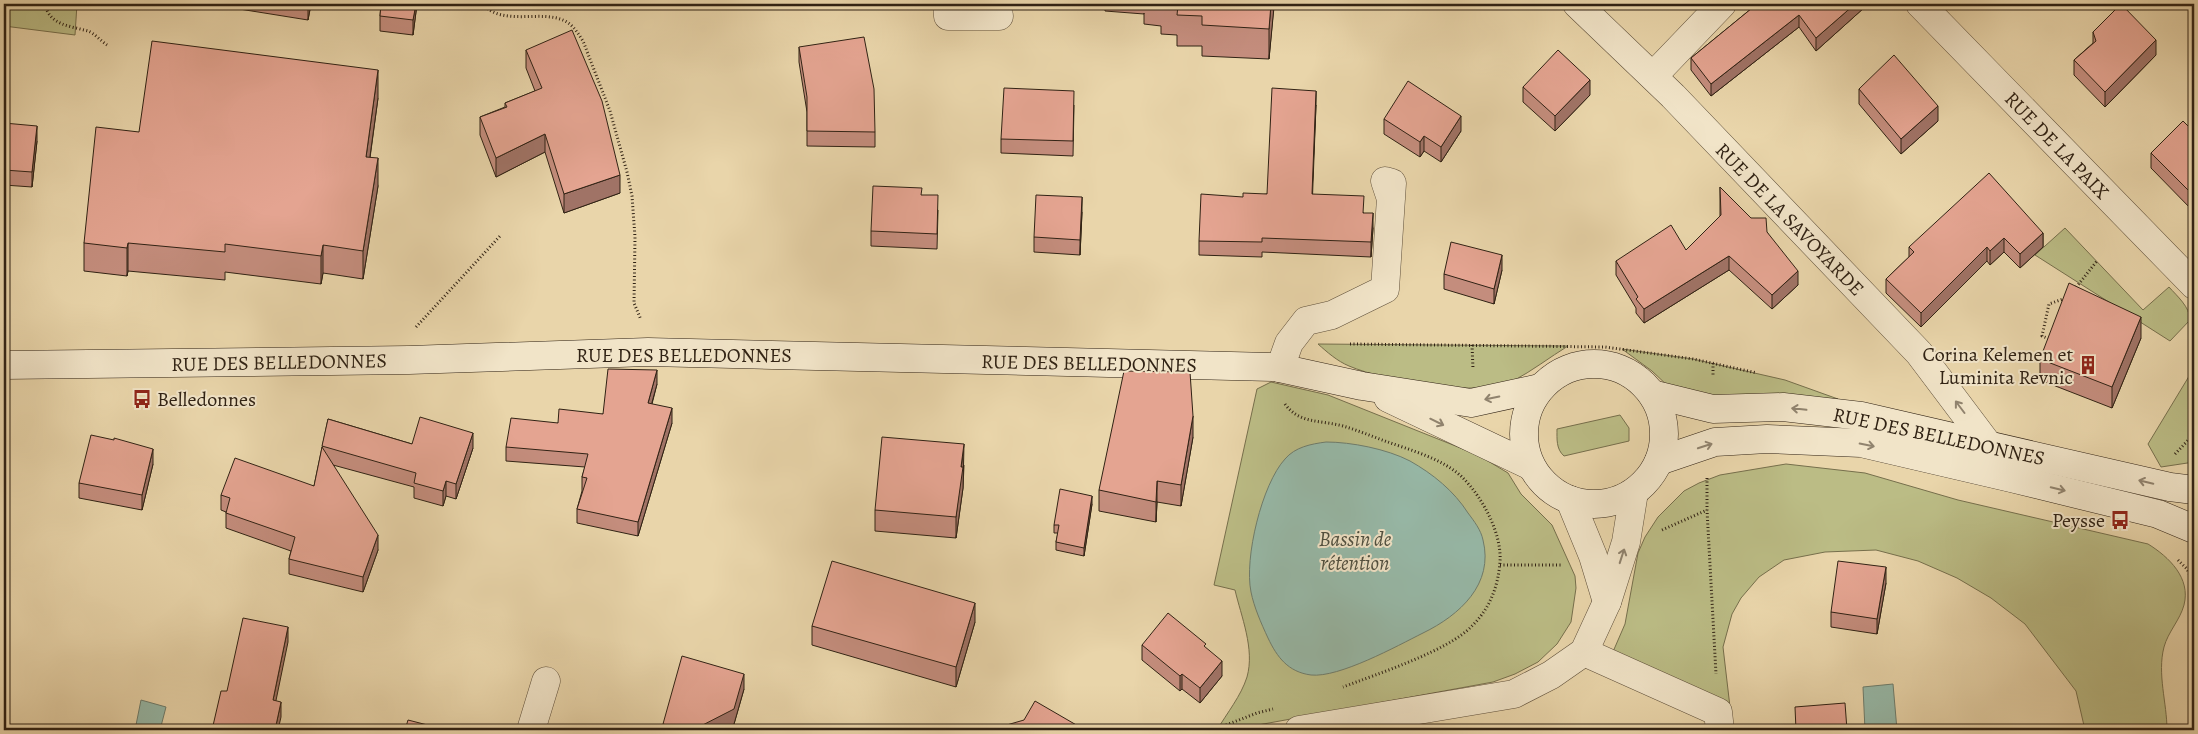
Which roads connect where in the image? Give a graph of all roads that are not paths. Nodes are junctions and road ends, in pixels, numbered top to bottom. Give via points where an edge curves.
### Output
1 (948, 4) edge
2 (1577, 4) edge
3 (1722, 4) edge
4 (1920, 4) edge
5 (999, 16) dead end
6 (1653, 76) junction
7 (1391, 199) dead end
8 (2194, 285) edge
9 (4, 365) edge
10 (1280, 368) junction
11 (1362, 386) junction
12 (1540, 388) junction
13 (1652, 394) junction
14 (1989, 446) junction
15 (1659, 461) junction
16 (1531, 466) junction
17 (2194, 490) edge
18 (1634, 492) junction
19 (1570, 500) junction
20 (2194, 529) edge
21 (1607, 602) junction
22 (1584, 652) junction
23 (546, 681) dead end
24 (1719, 721) edge
25 (531, 730) edge
26 (1299, 730) edge

1 - 5 main road via 948,16
2 - 6 main road, RUE DE LA SAVOYARDE
3 - 6 main road
4 - 8 main road, RUE DE LA PAIX
14 -> 6 main road, RUE DE LA SAVOYARDE via 1919,353
7 - 10 main road via 1385,288 1332,315 1306,321 1289,344
9 - 10 main road, RUE DES BELLEDONNES via 399,360 648,352
10 - 11 main road, RUE DES BELLEDONNES
12 -> 11 main road, RUE DES BELLEDONNES via 1471,403
11 -> 16 main road, RUE DES BELLEDONNES
12 - 13 main road via 1556,374 1576,365 1597,364 1619,368 1638,378
12 - 16 main road via 1529,405 1523,426 1524,447
14 -> 13 main road, RUE DES BELLEDONNES via 1861,416 1783,408 1713,409
13 - 15 main road via 1663,424 1664,441
17 -> 14 main road, RUE DES BELLEDONNES
15 - 18 main road
15 -> 20 main road, RUE DES BELLEDONNES via 1715,442 1767,439 1861,443 2149,512
16 - 19 main road via 1541,481
18 - 19 main road via 1614,501 1592,504
21 -> 18 main road via 1626,542
19 - 21 main road via 1593,556
21 - 22 main road
22 - 24 main road
22 - 26 main road via 1551,675 1514,694
23 - 25 main road

